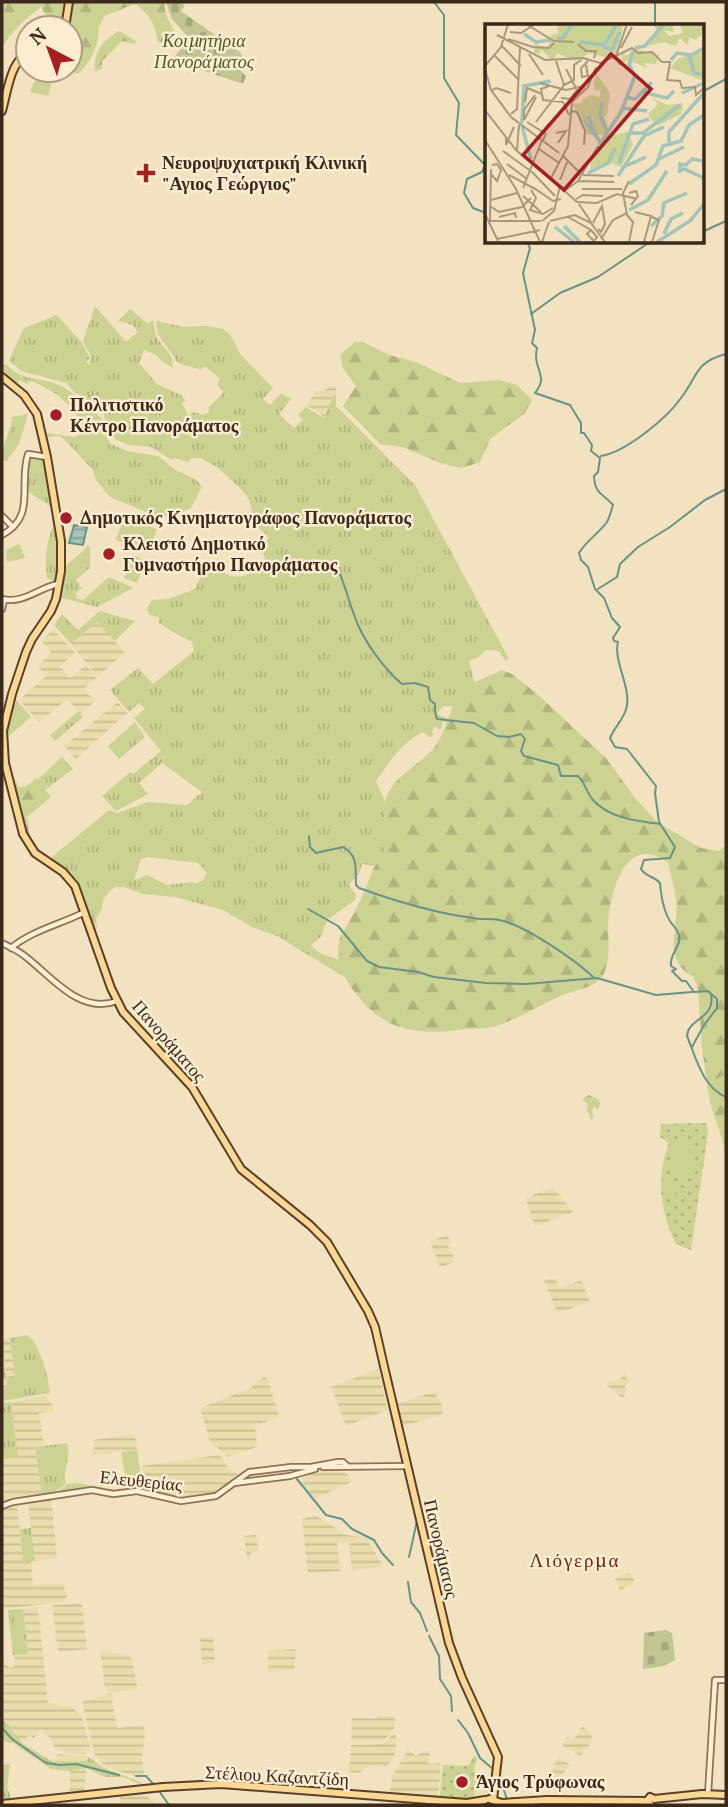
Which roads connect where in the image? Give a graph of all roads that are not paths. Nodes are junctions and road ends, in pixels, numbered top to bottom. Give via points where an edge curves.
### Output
1 (14, 67) edge
2 (2, 111) edge
3 (2, 377) edge
4 (47, 457) junction
5 (2, 516) edge
6 (13, 527) junction
7 (2, 536) edge
8 (59, 584) junction
9 (3, 600) edge
10 (2, 609) edge
11 (85, 912) junction
12 (2, 943) edge
13 (11, 948) junction
14 (117, 1001) junction
15 (347, 1466) junction
16 (408, 1466) junction
17 (233, 1483) junction
18 (2, 1506) edge
19 (726, 1680) edge
20 (708, 1794) junction
21 (726, 1795) edge
22 (489, 1802) edge
23 (650, 1802) edge
24 (467, 1803) junction
25 (2, 1804) edge
26 (507, 1804) edge
27 (477, 1805) edge

1 - 2 main road
3 - 4 main road, Πανοράματος via 26,397 38,418
4 - 6 street via 28,454 23,514
4 - 8 main road, Πανοράματος via 61,541
5 - 6 street
6 - 7 street
8 - 9 street via 27,598
8 - 11 main road, Πανοράματος via 12,694 4,731 5,763 25,840 37,855 69,878
9 - 10 street
11 - 13 street via 25,937
11 - 14 main road, Πανοράματος
12 - 13 street
13 - 14 street via 76,997 100,1005
14 - 16 main road, Πανοράματος via 192,1087 241,1169 318,1232 335,1252 373,1323
15 - 16 street, Ελευθερίας
15 - 17 street, Ελευθερίας
15 - 17 street, Ελευθερίας via 339,1461 264,1470 247,1473
16 - 22 main road, Πανοράματος via 450,1647 498,1755
17 - 18 street, Ελευθερίας via 216,1496 181,1500 138,1491 113,1494 89,1490
19 - 20 street via 715,1681
20 - 21 main road, Στέλιου Καζαντζίδη
20 - 23 main road, Στέλιου Καζαντζίδη
22 - 24 main road, Στέλιου Καζαντζίδη
22 - 26 main road, Στέλιου Καζαντζίδη
23 - 26 main road, Στέλιου Καζαντζίδη via 529,1800
24 - 25 main road, Στέλιου Καζαντζίδη via 211,1784
24 - 27 main road, Στέλιου Καζαντζίδη

